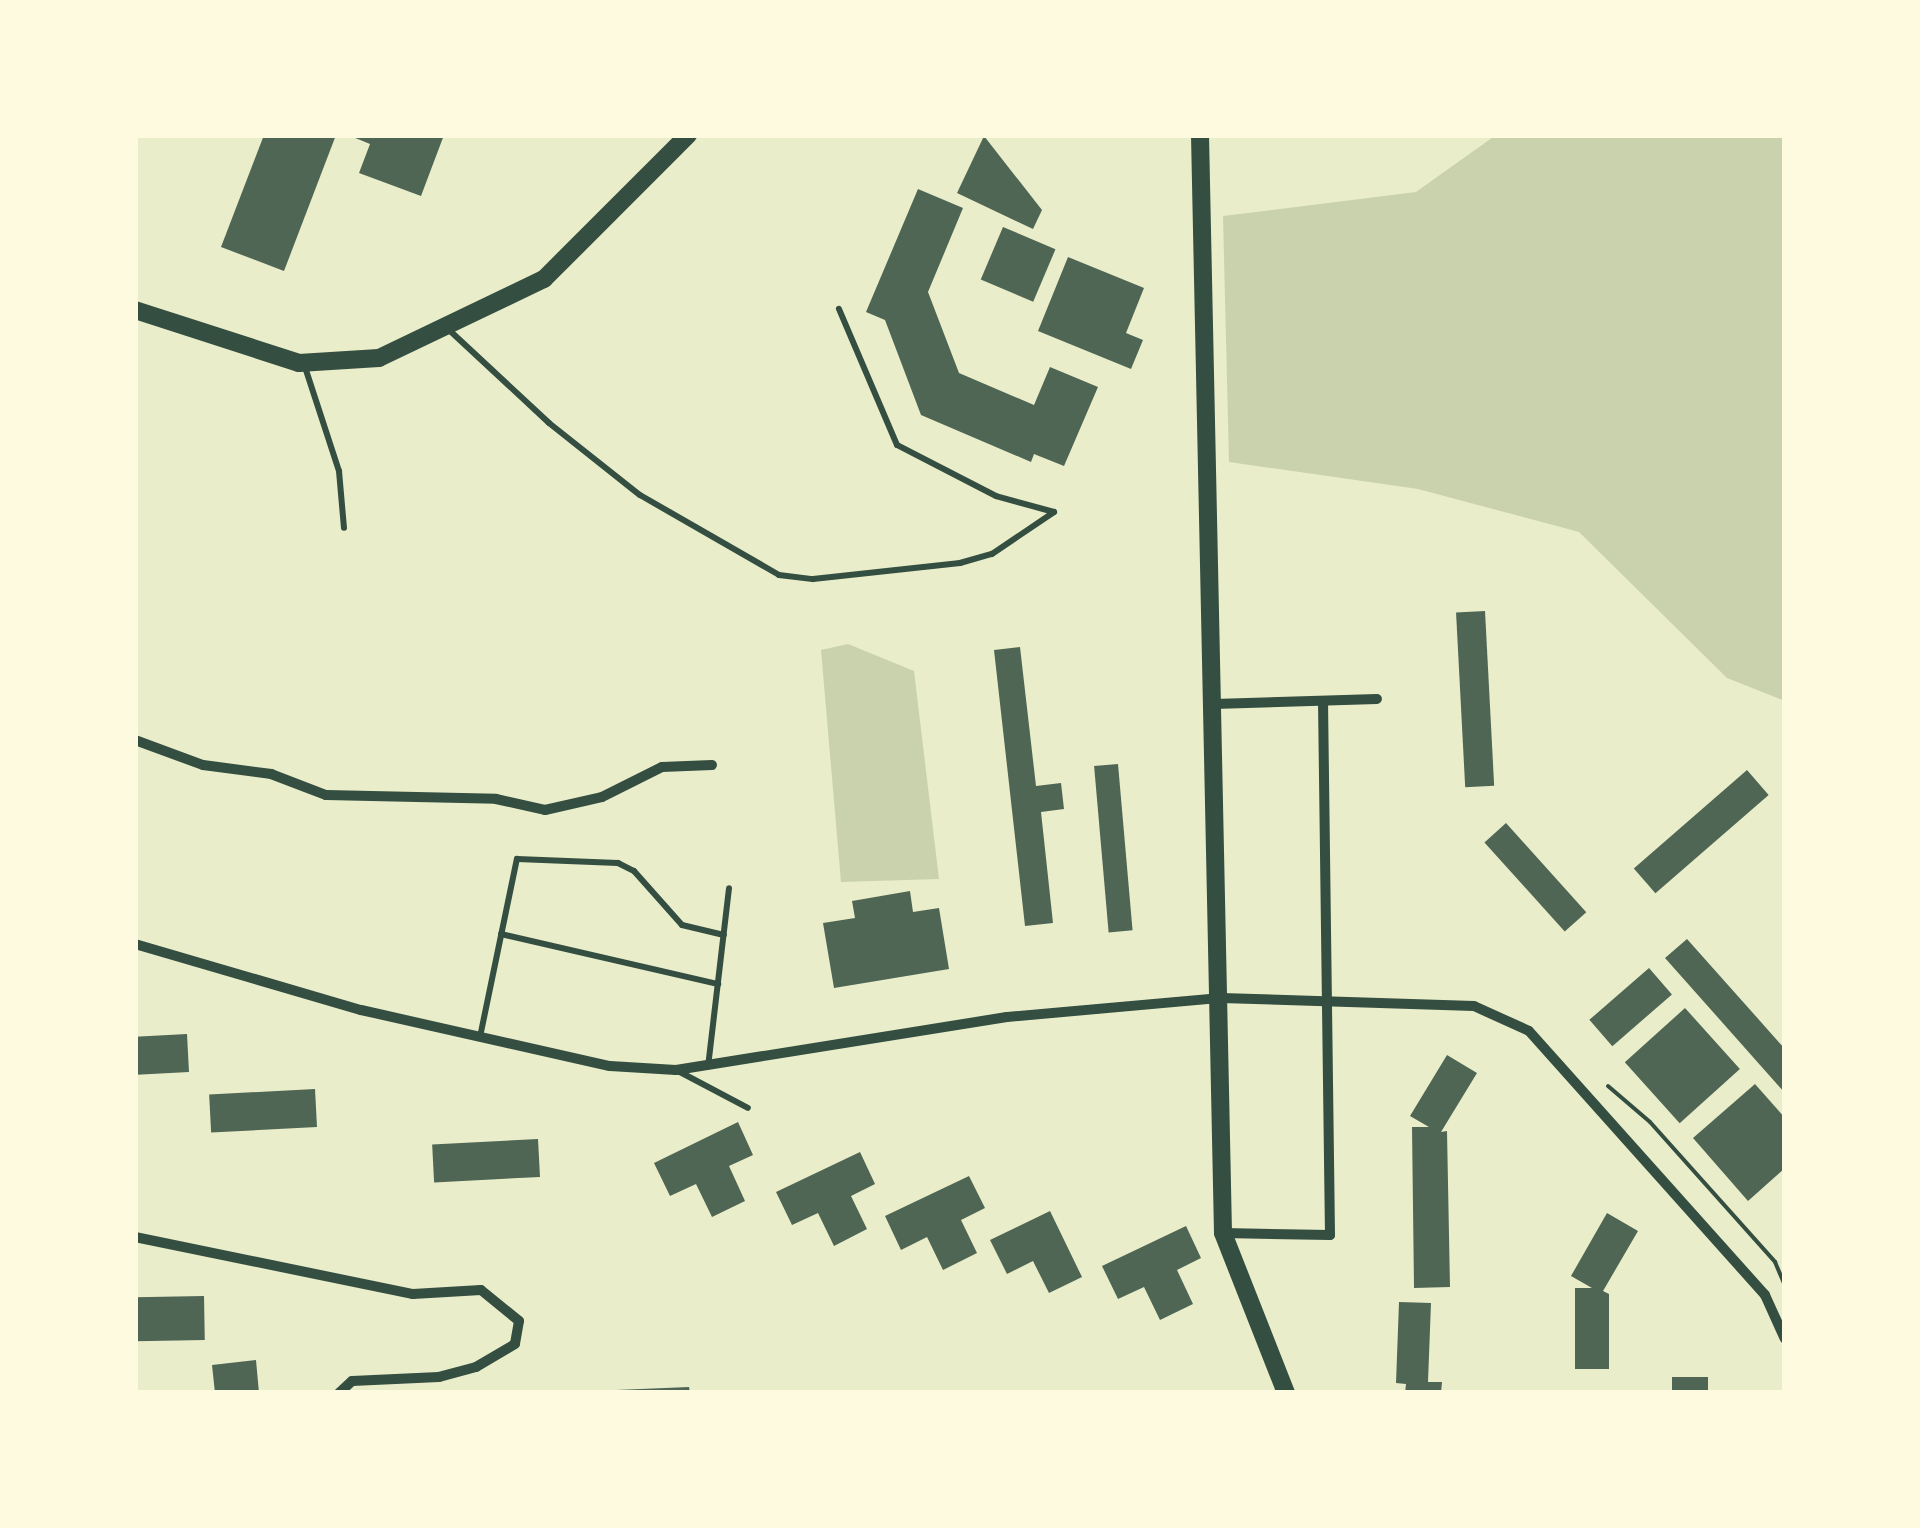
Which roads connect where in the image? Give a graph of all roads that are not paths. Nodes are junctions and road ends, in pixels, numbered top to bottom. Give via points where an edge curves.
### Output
1 (688, 135) edge
2 (1200, 135) edge
3 (135, 310) edge
4 (839, 310) dead end
5 (448, 328) junction
6 (304, 362) junction
7 (344, 528) dead end
8 (1377, 699) dead end
9 (1323, 701) junction
10 (1214, 704) junction
11 (135, 740) edge
12 (712, 765) dead end
13 (729, 888) dead end
14 (501, 934) junction
15 (724, 935) junction
16 (135, 944) edge
17 (718, 984) junction
18 (1330, 996) junction
19 (1221, 998) junction
20 (480, 1037) junction
21 (708, 1069) junction
22 (676, 1070) junction
23 (748, 1108) dead end
24 (1223, 1234) junction
25 (135, 1238) edge
26 (1785, 1340) edge
27 (339, 1393) edge
28 (1286, 1393) edge

1 - 5 street via 544,279
2 - 10 street
3 - 6 street
4 - 5 lane via 897,445 996,496 1054,512 992,554 960,564 813,579 779,574 640,495 549,424
5 - 6 street via 379,358
6 - 7 lane via 340,471
8 - 9 street
9 - 10 street
9 - 18 street
10 - 19 street
11 - 12 street via 203,765 271,774 326,794 496,799 545,810 602,797 662,766
13 - 15 lane
14 - 15 lane via 516,860 618,863 634,871 682,925
14 - 17 lane
14 - 20 lane
15 - 17 lane
16 - 20 street
17 - 21 lane
18 - 19 street
18 - 24 street via 1330,1235
18 - 26 street via 1474,1006 1528,1031 1765,1295
19 - 21 street via 1006,1017
19 - 24 street
20 - 22 street via 610,1066
21 - 22 street
22 - 23 lane
24 - 28 street
25 - 27 street via 413,1294 481,1290 519,1321 515,1344 476,1367 439,1377 352,1381

